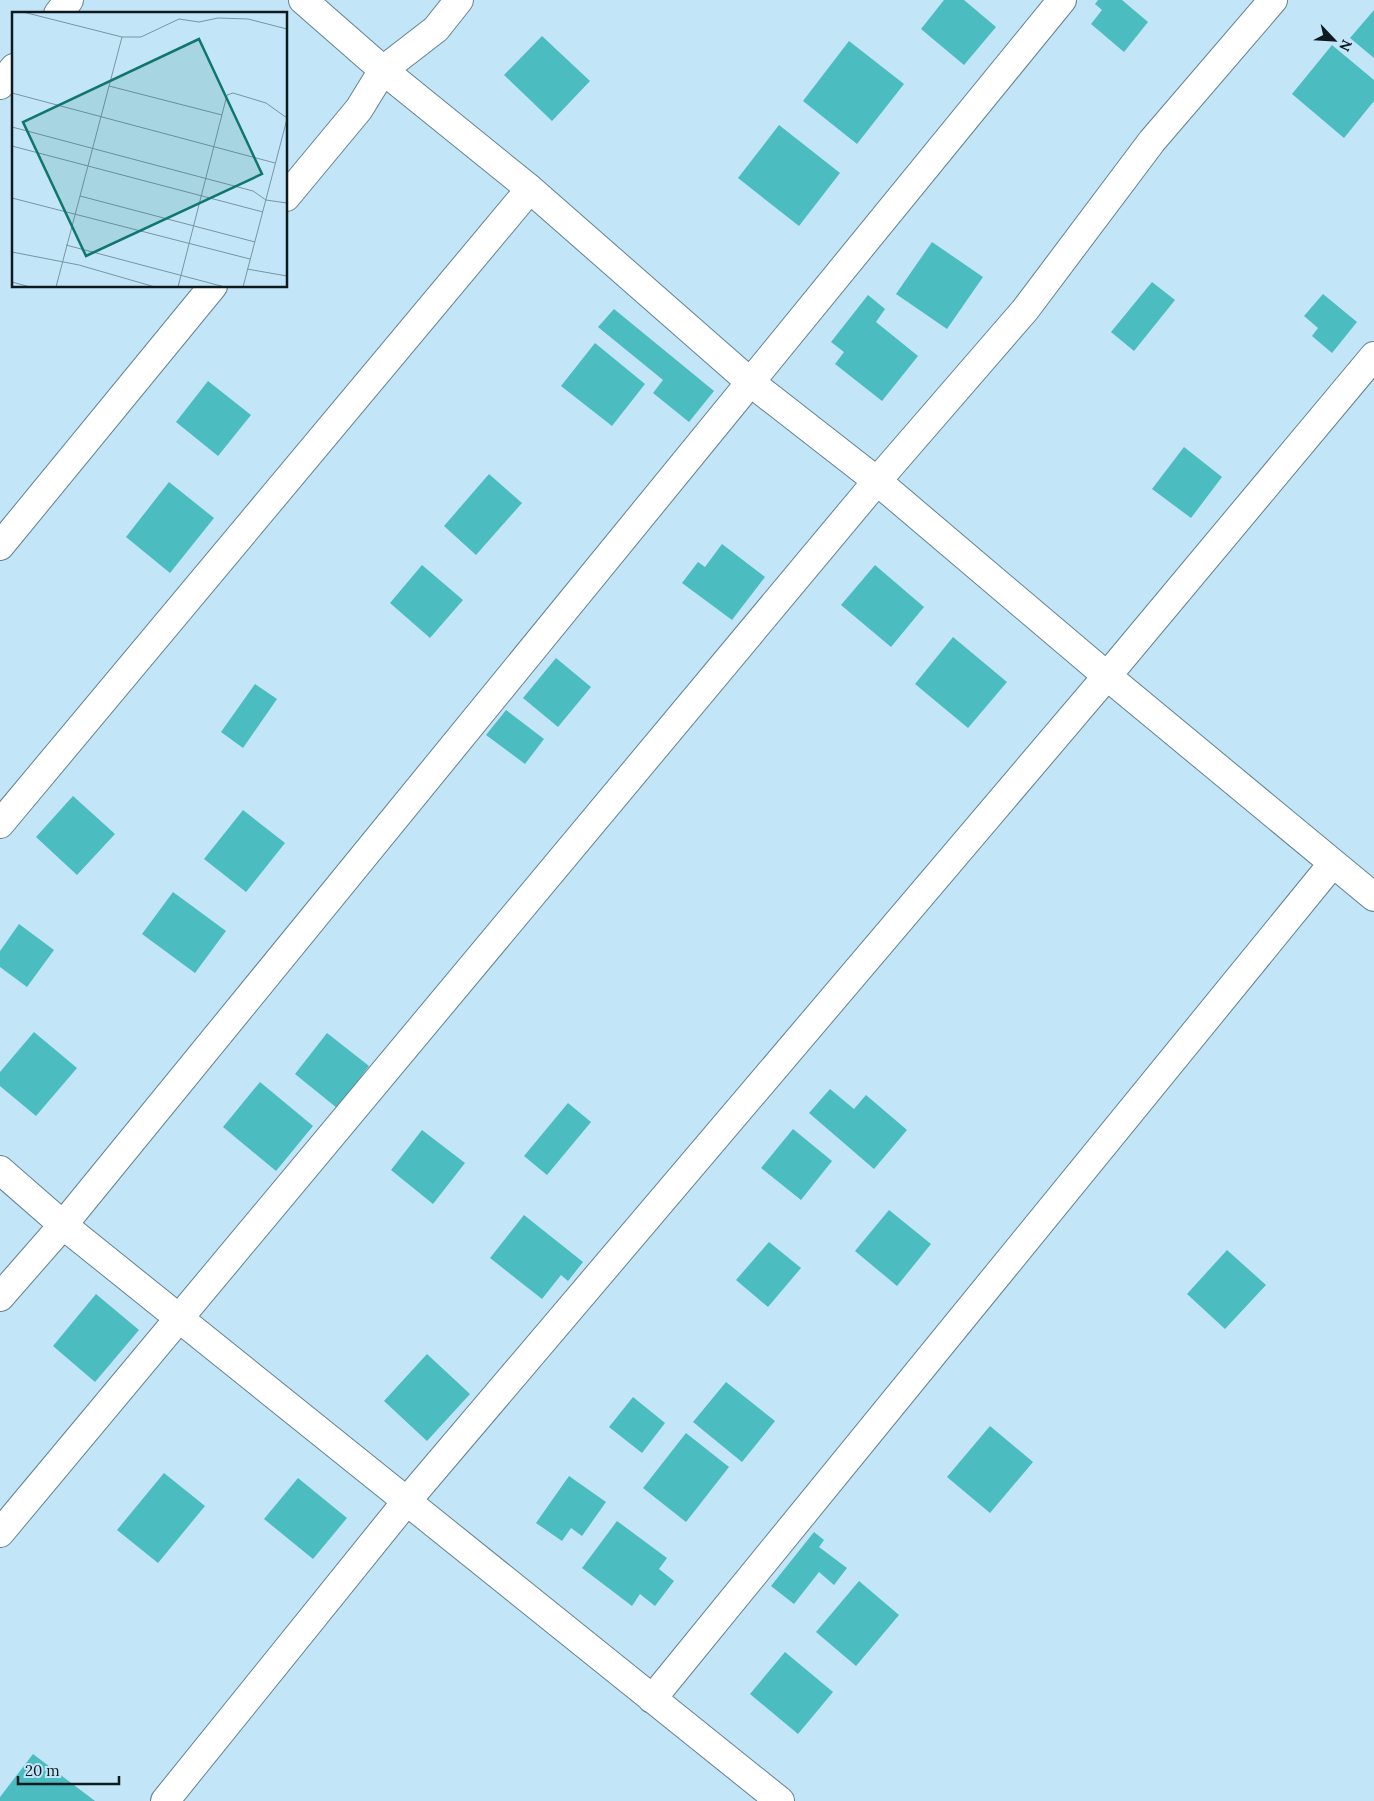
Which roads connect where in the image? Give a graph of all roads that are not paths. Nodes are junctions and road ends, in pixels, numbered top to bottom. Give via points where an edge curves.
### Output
1 (69, 0) edge
2 (303, 0) edge
3 (459, 0) edge
4 (1062, 0) edge
5 (1273, 0) edge
6 (60, 12) edge
7 (12, 70) edge
8 (384, 70) junction
9 (0, 85) edge
10 (530, 189) junction
11 (288, 195) edge
12 (211, 288) edge
13 (1374, 356) edge
14 (750, 382) junction
15 (877, 481) junction
16 (0, 546) edge
17 (1107, 676) junction
18 (0, 824) edge
19 (1333, 863) junction
20 (1374, 897) edge
21 (0, 1170) edge
22 (63, 1226) junction
23 (0, 1296) edge
24 (180, 1319) junction
25 (406, 1502) junction
26 (0, 1533) edge
27 (652, 1699) junction
28 (165, 1801) edge
29 (780, 1801) edge

1 - 6 street
2 - 8 street
3 - 8 street via 436,29
4 - 14 street
5 - 15 street via 1152,141 1025,310
7 - 9 street
8 - 10 street
8 - 11 street via 359,109
10 - 14 street
10 - 18 street
12 - 16 street
13 - 17 street
14 - 15 street
14 - 22 street
15 - 17 street
15 - 24 street
17 - 19 street
17 - 25 street
19 - 20 street
19 - 27 street
21 - 22 street
22 - 23 street
22 - 24 street
24 - 25 street
24 - 26 street
25 - 27 street
25 - 28 street
27 - 29 street

